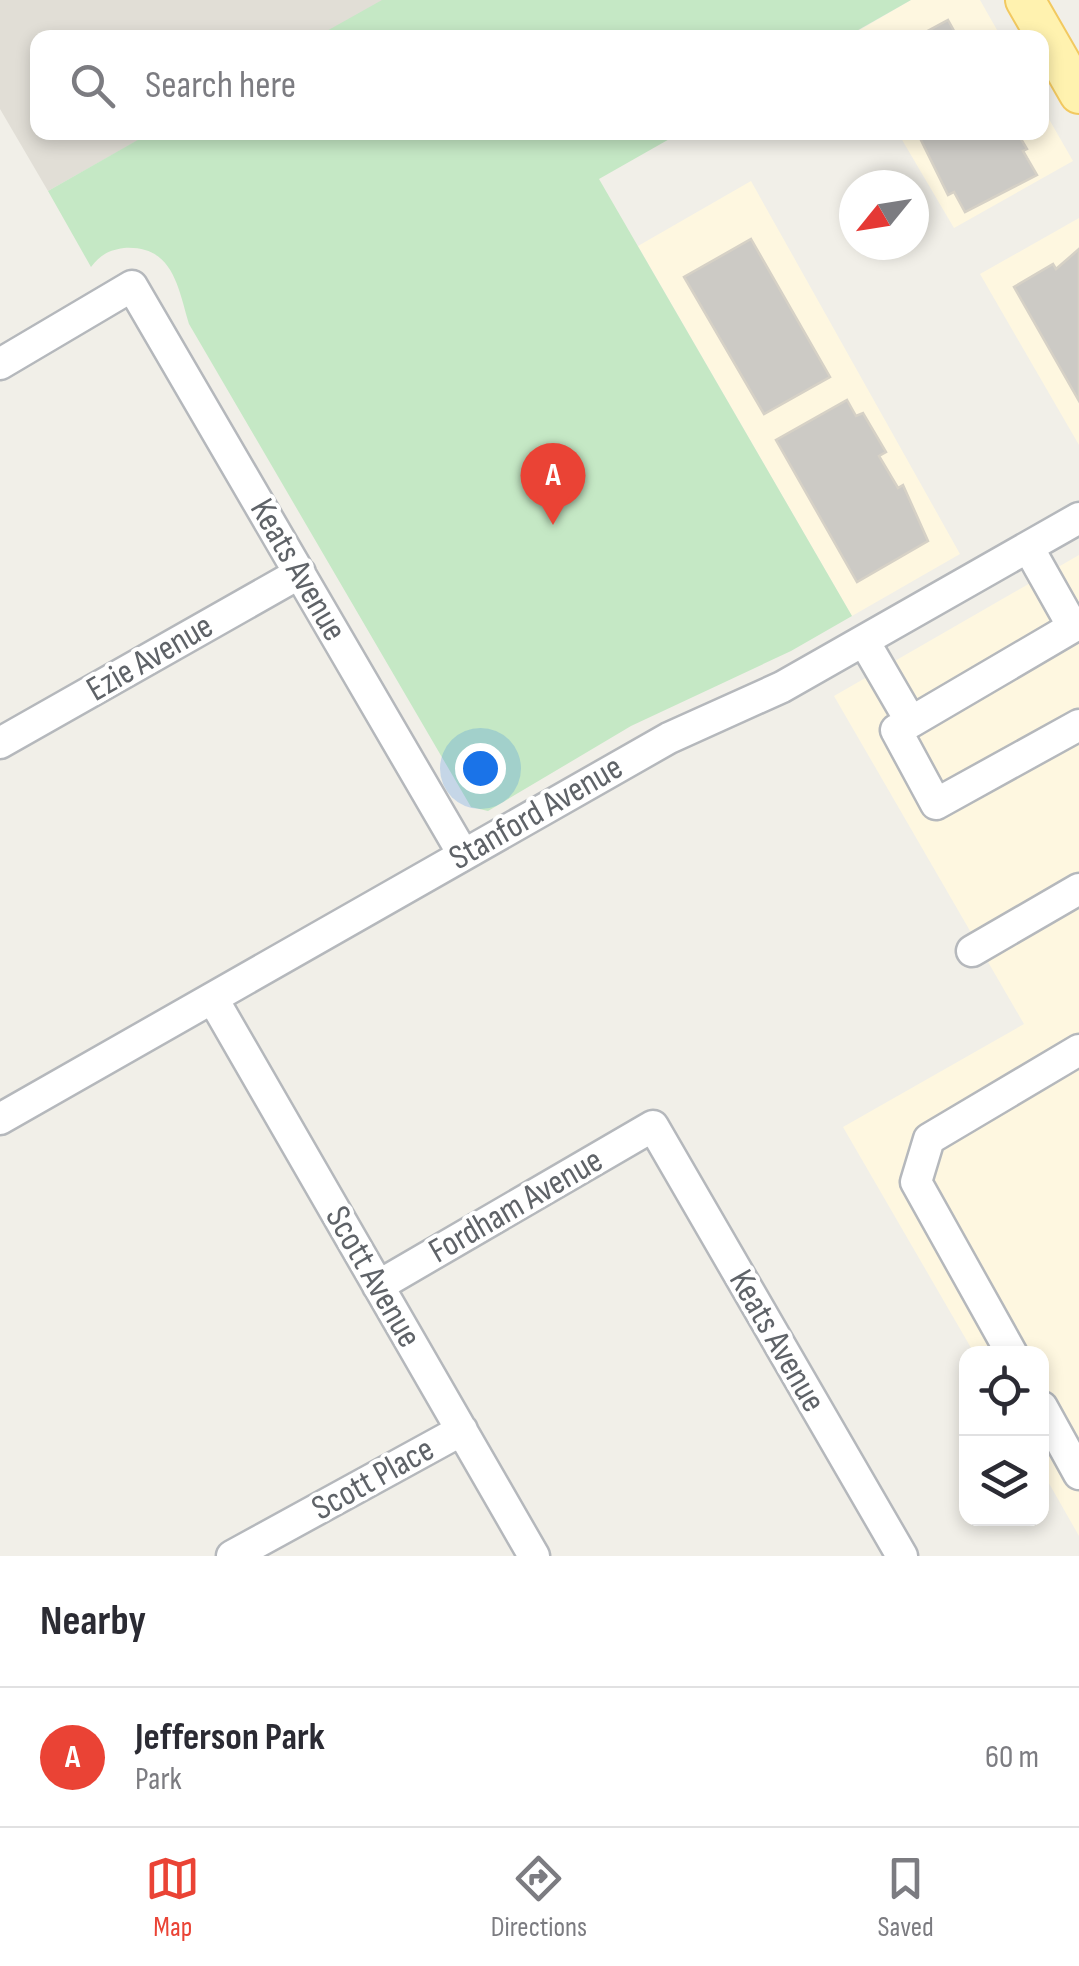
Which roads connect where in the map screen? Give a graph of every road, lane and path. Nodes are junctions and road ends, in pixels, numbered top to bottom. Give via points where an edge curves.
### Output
1 (1025, 0) edge
2 (1042, 30) edge
3 (1049, 42) edge
4 (1079, 94) edge
5 (0, 364) edge
6 (1079, 518) edge
7 (1028, 547) junction
8 (300, 572) junction
9 (1076, 632) edge
10 (864, 641) junction
11 (911, 722) junction
12 (1079, 725) edge
13 (0, 743) edge
14 (463, 854) junction
15 (1079, 889) edge
16 (972, 951) dead end
17 (213, 999) junction
18 (1079, 1050) edge
19 (0, 1120) edge
20 (653, 1126) joint
21 (378, 1286) junction
22 (1008, 1346) edge
23 (1049, 1420) edge
24 (462, 1430) junction
25 (1079, 1474) edge
26 (232, 1556) edge
27 (534, 1556) edge
28 (902, 1556) edge

1 - 2 main road
3 - 4 main road
5 - 8 street, Keats Avenue via 132,286
6 - 7 street, Stanford Avenue
7 - 9 street
7 - 10 street, Stanford Avenue
8 - 13 street, Ezie Avenue
8 - 14 street, Keats Avenue
9 - 11 street
10 - 11 street
10 - 14 street, Stanford Avenue via 669,738
11 - 12 street via 896,730 936,804
14 - 17 street, Stanford Avenue
15 - 16 street
17 - 19 street, Stanford Avenue
17 - 21 street, Scott Avenue
18 - 22 street via 928,1140 916,1182
20 - 21 street, Fordham Avenue
20 - 28 street, Keats Avenue
21 - 24 street, Scott Avenue
23 - 25 street
24 - 26 street, Scott Place
24 - 27 street, Scott Avenue

